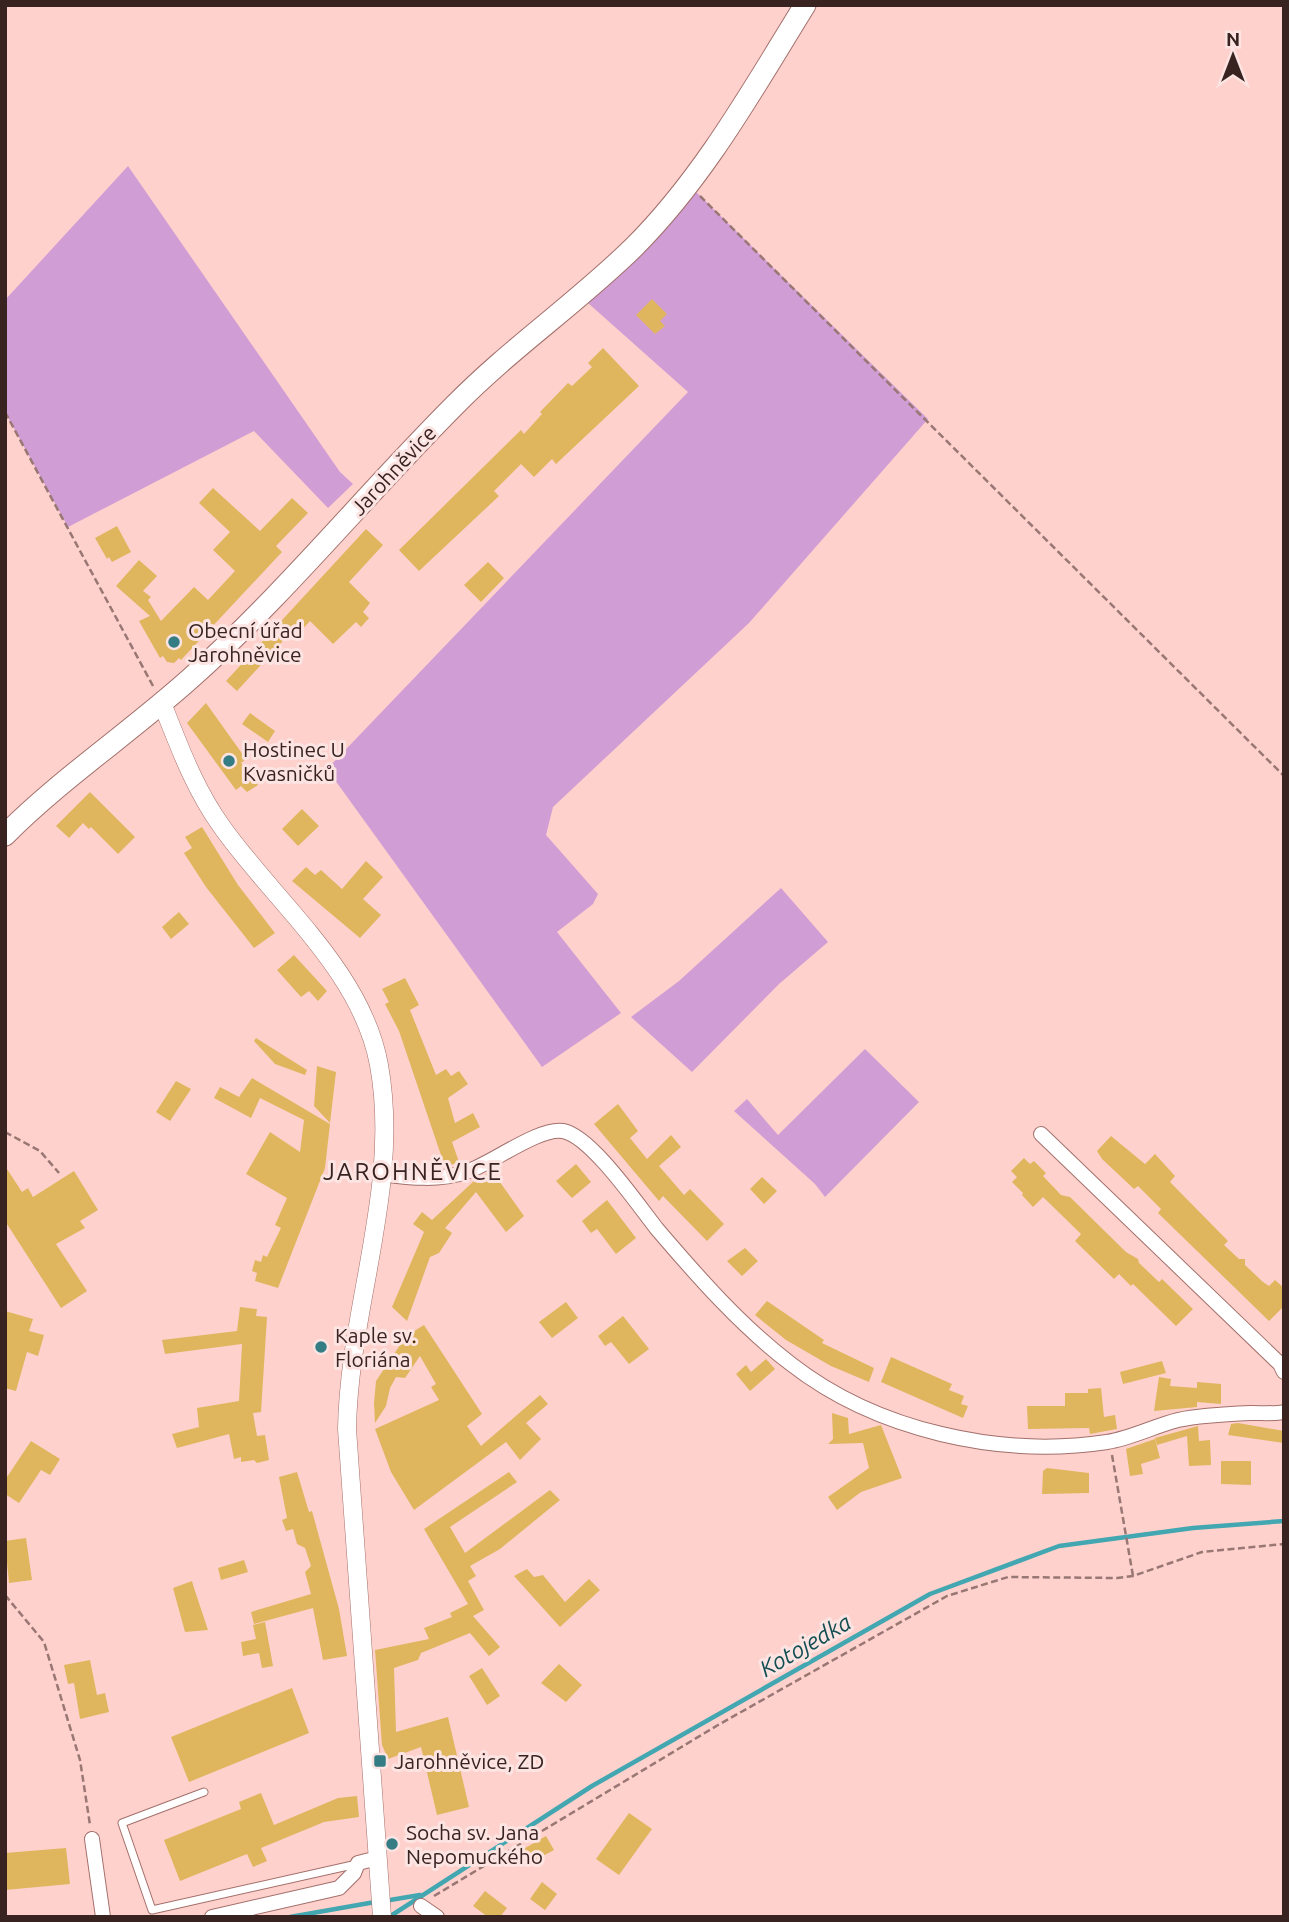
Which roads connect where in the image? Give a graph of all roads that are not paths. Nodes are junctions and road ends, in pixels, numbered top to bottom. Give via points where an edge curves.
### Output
1 (805, 5) edge
2 (162, 704) junction
3 (5, 835) edge
4 (1041, 1134) dead end
5 (382, 1174) junction
6 (1284, 1373) edge
7 (1284, 1412) edge
8 (204, 1791) dead end
9 (92, 1839) road end
10 (379, 1863) junction
11 (358, 1864) junction
12 (421, 1906) road end
13 (103, 1917) edge
14 (212, 1917) edge
15 (382, 1917) edge
16 (437, 1917) edge

1 - 2 main road, Jarohněvice via 726,132 634,246 503,358 242,630
2 - 3 main road, Jarohněvice via 57,787
2 - 5 street via 211,811 346,985 366,1024 382,1087
4 - 6 street via 1280,1364
5 - 7 street via 412,1178 454,1175 501,1157 546,1132 564,1131 586,1143 679,1255 792,1365 819,1383 923,1430 959,1440 1006,1445 1109,1442 1177,1421
5 - 10 street via 351,1364 347,1429
8 - 11 lane via 122,1823 152,1910
9 - 13 street
10 - 11 street
10 - 15 street
11 - 14 street via 339,1888
12 - 16 street

